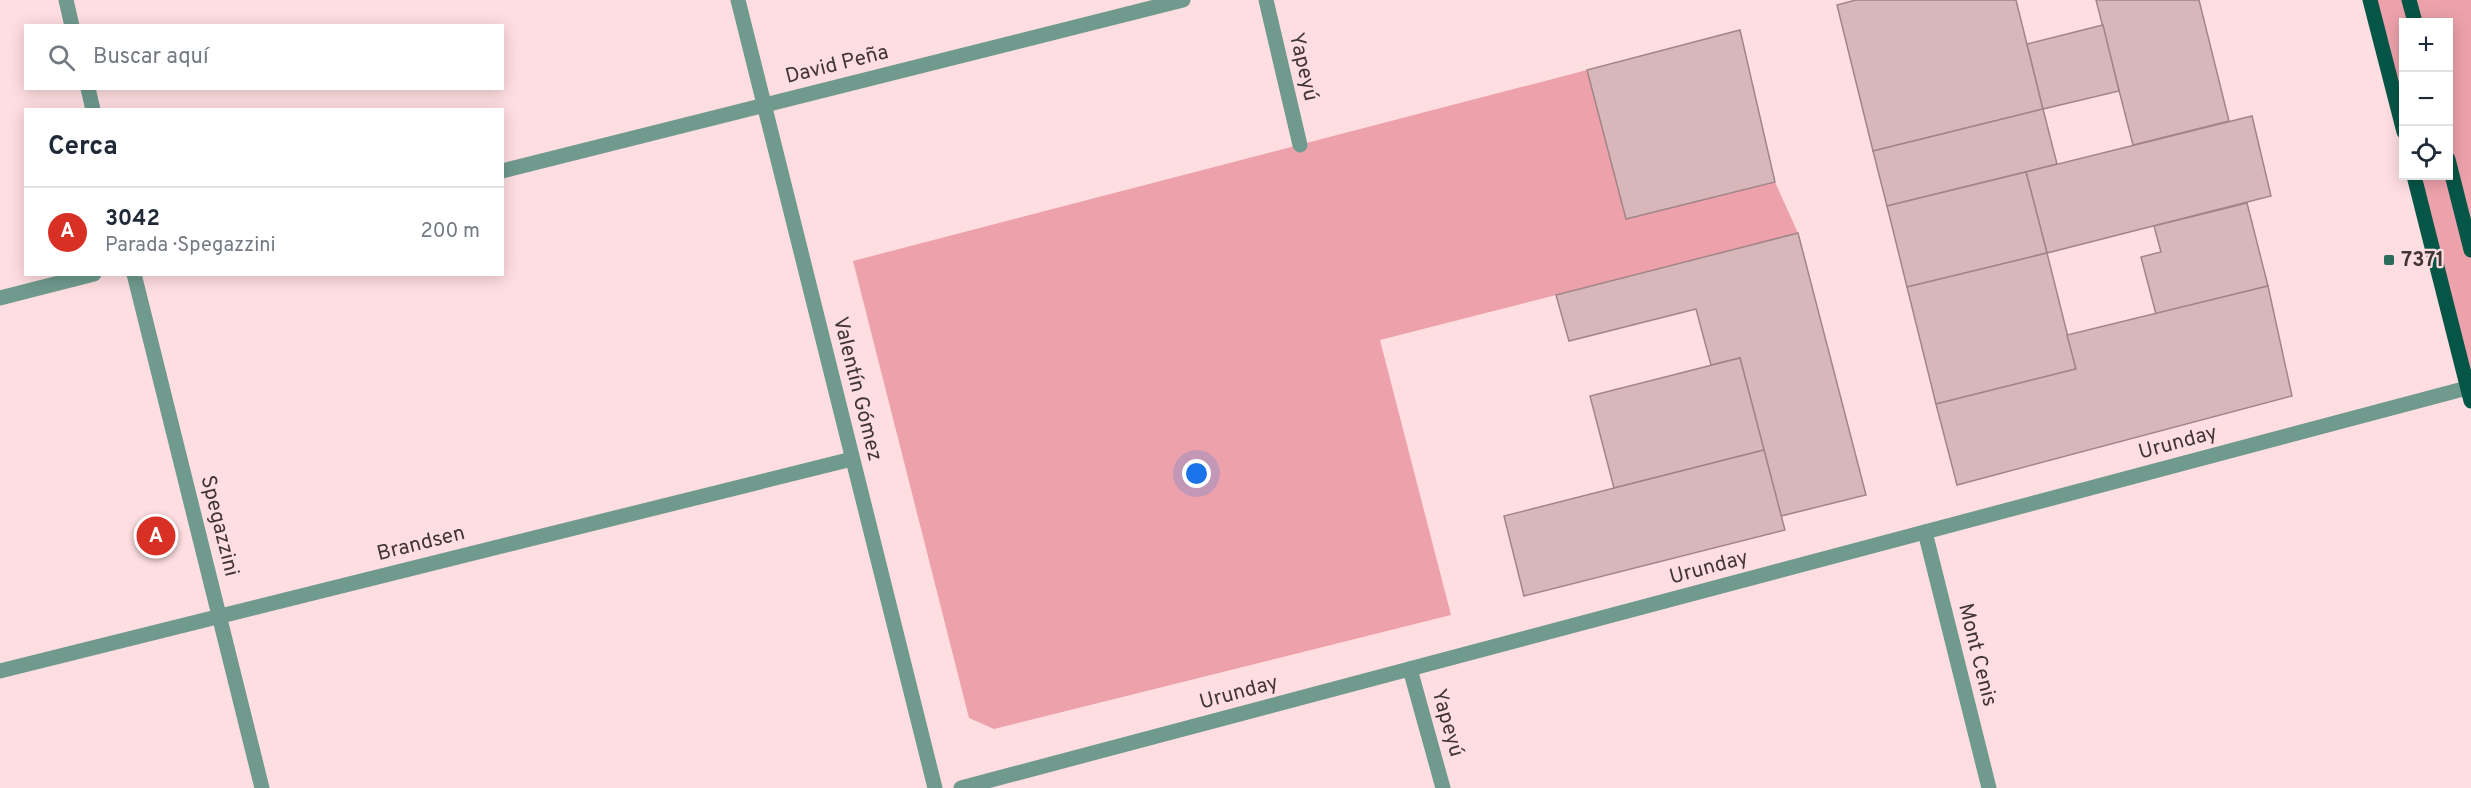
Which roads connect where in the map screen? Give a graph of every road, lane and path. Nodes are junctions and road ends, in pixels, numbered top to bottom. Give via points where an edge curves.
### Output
1 (66, 0) edge
2 (738, 0) edge
3 (1183, 0) edge
4 (1266, 0) edge
5 (2370, 0) edge
6 (2409, 0) edge
7 (2414, 18) edge
8 (72, 24) edge
9 (88, 90) edge
10 (764, 105) junction
11 (93, 108) edge
12 (2402, 126) edge
13 (1300, 145) dead end
14 (504, 170) edge
15 (2453, 179) edge
16 (2415, 180) edge
17 (2471, 250) edge
18 (86, 276) edge
19 (134, 276) edge
20 (0, 298) edge
21 (2469, 394) edge
22 (852, 459) junction
23 (1925, 532) junction
24 (219, 616) junction
25 (1410, 669) junction
26 (0, 671) edge
27 (262, 788) edge
28 (935, 788) edge
29 (961, 788) edge
30 (1443, 788) edge
31 (1989, 788) edge

1 - 8 street
2 - 10 street, Valentín Gómez
3 - 10 street, David Peña
4 - 13 street, Yapeyú
5 - 12 main road
6 - 7 main road
9 - 11 street
10 - 14 street, David Peña
10 - 22 street, Valentín Gómez
15 - 17 main road
16 - 21 main road
18 - 20 street
19 - 24 street, Spegazzini
21 - 23 street, Urunday
22 - 24 street, Brandsen
22 - 28 street, Valentín Gómez
23 - 25 street, Urunday
23 - 31 street, Mont Cenis
24 - 26 street, Brandsen
24 - 27 street, Spegazzini
25 - 29 street, Urunday
25 - 30 street, Yapeyú

